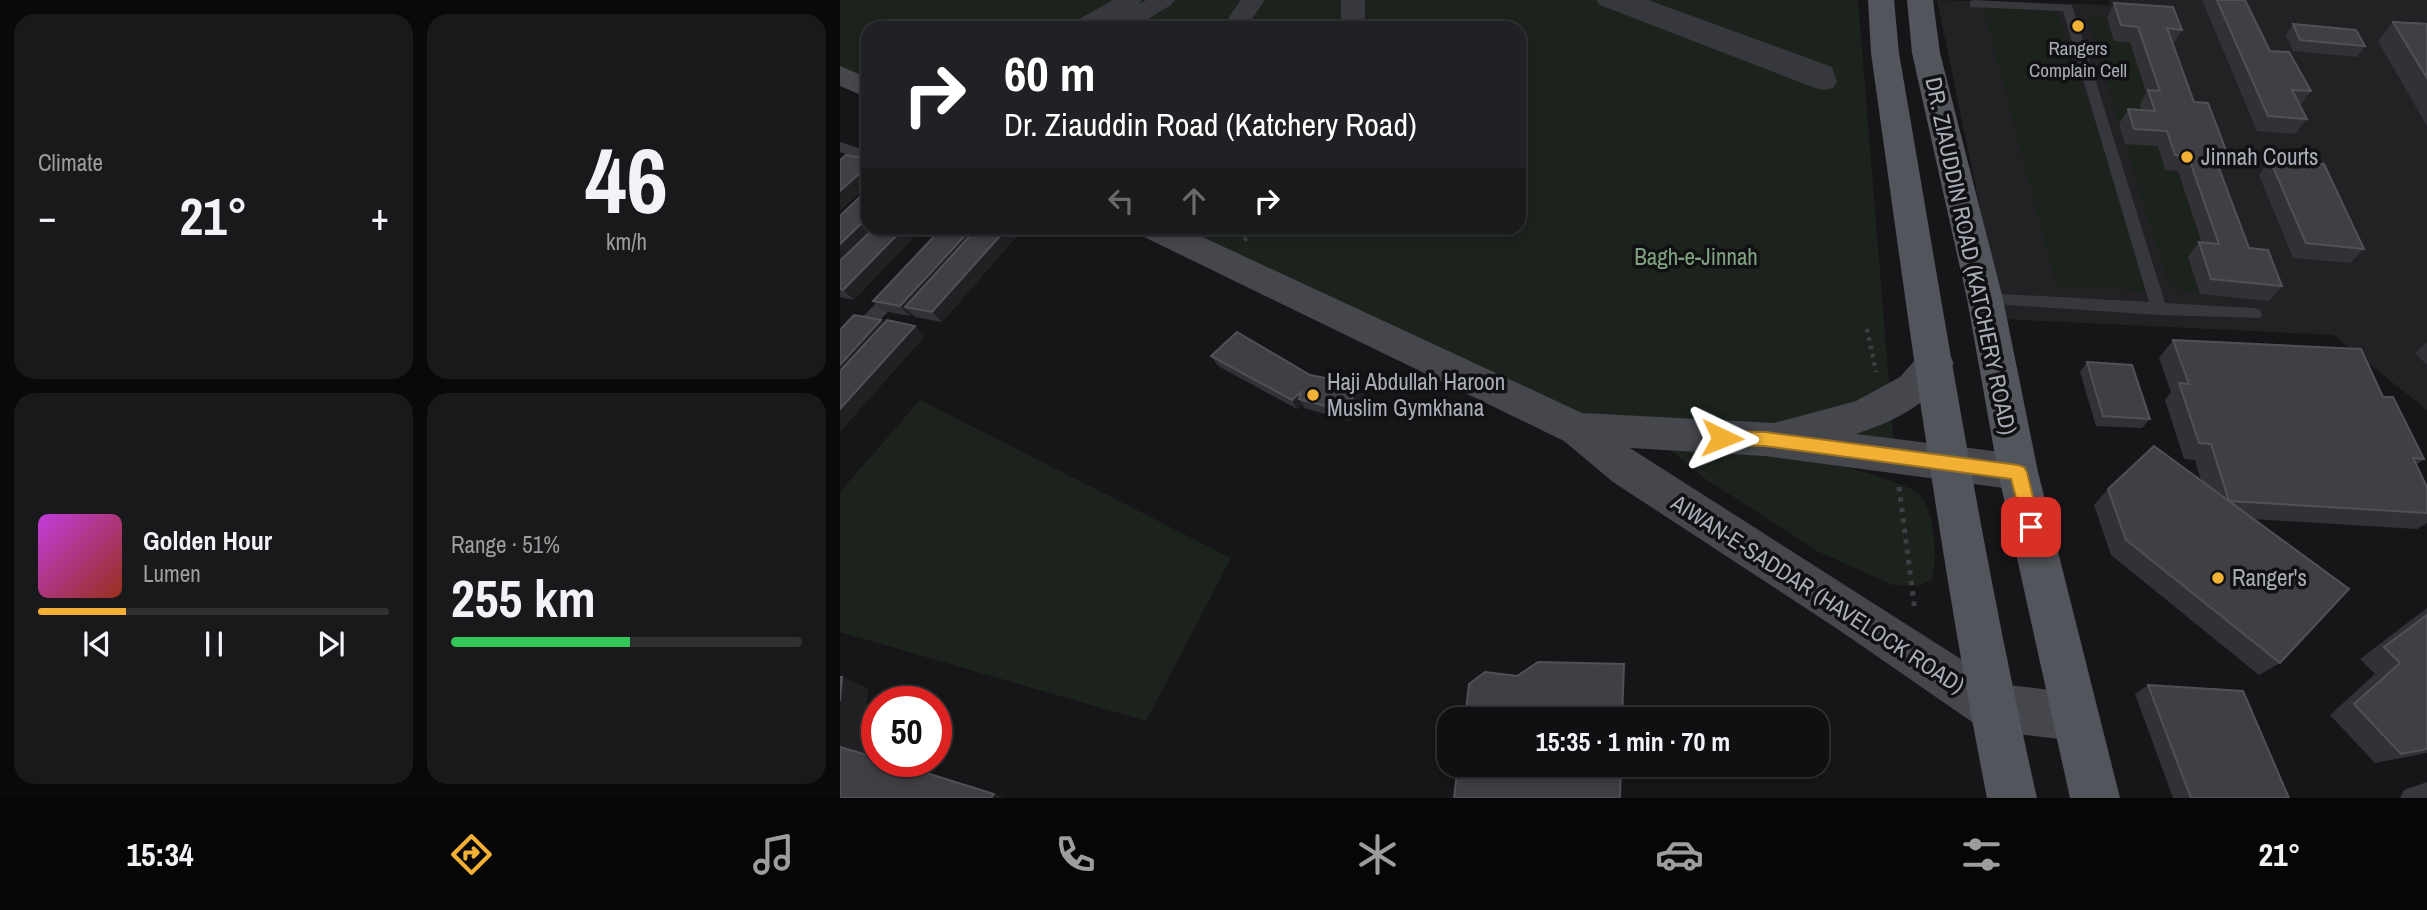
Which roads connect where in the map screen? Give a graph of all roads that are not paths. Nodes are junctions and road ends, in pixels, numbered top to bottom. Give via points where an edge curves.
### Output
1 (1130, 0) edge
2 (1142, 0) edge
3 (1163, 0) edge
4 (1175, 0) edge
5 (1253, 0) edge
6 (1264, 0) edge
7 (1341, 0) edge
8 (1353, 0) edge
9 (1608, 0) edge
10 (1626, 0) edge
11 (1659, 0) edge
12 (1678, 0) edge
13 (1881, 0) edge
14 (1920, 0) edge
15 (1974, 4) dead end
16 (1093, 21) edge
17 (1106, 21) edge
18 (1128, 21) edge
19 (1140, 21) edge
20 (1237, 21) edge
21 (1248, 21) edge
22 (1341, 21) edge
23 (1353, 21) edge
24 (840, 75) edge
25 (861, 86) edge
26 (840, 147) edge
27 (861, 154) edge
28 (1169, 235) edge
29 (904, 284) edge
30 (1985, 299) junction
31 (2159, 309) junction
32 (2254, 314) dead end
33 (840, 351) edge
34 (1934, 363) junction
35 (1578, 429) junction
36 (1765, 439) junction
37 (1950, 463) junction
38 (2018, 472) junction
39 (1992, 707) junction
40 (2076, 717) junction
41 (2427, 793) edge
42 (2012, 798) edge
43 (2095, 798) edge
44 (2412, 798) edge

1 - 16 street
2 - 17 street
3 - 18 street
4 - 19 street
5 - 20 street
6 - 21 street
7 - 22 street
8 - 23 street
9 - 10 street via 1824,82 1823,73
11 - 12 street via 1822,62 1821,52
13 - 34 main road, DR. ZIAUDDIN ROAD (KATCHERY ROAD) via 1885,53
14 - 30 main road, DR. ZIAUDDIN ROAD (KATCHERY ROAD) via 1926,53
15 - 31 lane via 2068,8
24 - 25 main road
26 - 27 lane
28 - 35 main road, AIWAN-E-SADDAR (HAVELOCK ROAD)
29 - 33 lane
30 - 31 lane
30 - 38 main road, DR. ZIAUDDIN ROAD (KATCHERY ROAD)
31 - 32 lane
34 - 36 main road via 1912,389 1884,405 1839,423
34 - 37 main road, DR. ZIAUDDIN ROAD (KATCHERY ROAD)
35 - 36 main road, AIWAN-E-SADDAR (HAVELOCK ROAD)
35 - 39 main road, AIWAN-E-SADDAR (HAVELOCK ROAD) via 1627,470
36 - 37 main road, AIWAN-E-SADDAR (HAVELOCK ROAD)
37 - 38 main road, AIWAN-E-SADDAR (HAVELOCK ROAD)
37 - 39 main road, DR. ZIAUDDIN ROAD (KATCHERY ROAD)
38 - 40 main road, DR. ZIAUDDIN ROAD (KATCHERY ROAD)
39 - 40 main road, AIWAN-E-SADDAR (HAVELOCK ROAD)
39 - 42 main road, DR. ZIAUDDIN ROAD (KATCHERY ROAD)
40 - 43 main road, DR. ZIAUDDIN ROAD (KATCHERY ROAD)
41 - 44 lane

